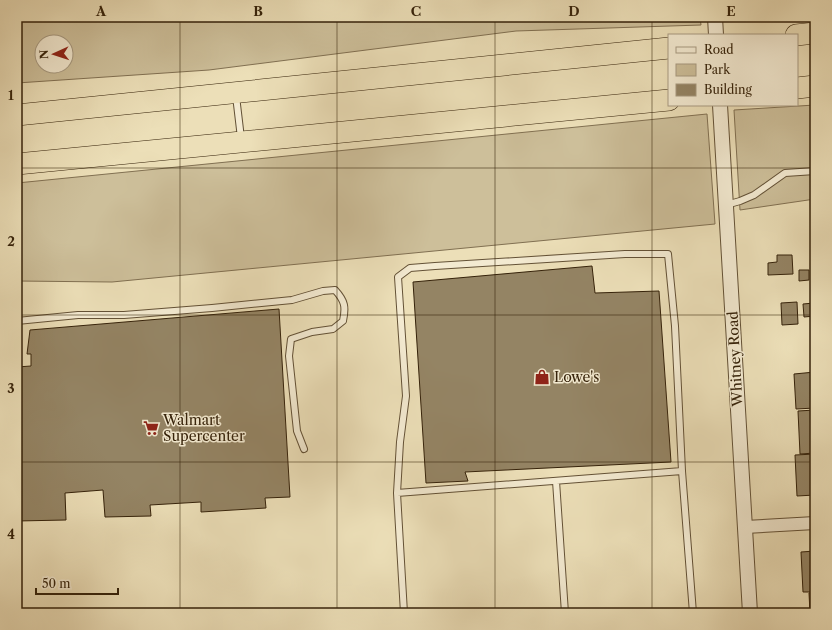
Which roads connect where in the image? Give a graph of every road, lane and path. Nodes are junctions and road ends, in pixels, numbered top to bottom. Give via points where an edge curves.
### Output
1 (716, 17) edge
2 (815, 33) edge
3 (716, 34) edge
4 (798, 35) edge
5 (668, 48) edge
6 (815, 86) edge
7 (798, 88) edge
8 (236, 93) junction
9 (668, 100) edge
10 (720, 106) edge
11 (17, 115) edge
12 (241, 142) junction
13 (17, 164) edge
14 (815, 171) edge
15 (726, 205) junction
16 (17, 321) edge
17 (304, 449) dead end
18 (682, 471) junction
19 (556, 481) junction
20 (397, 493) junction
21 (815, 523) edge
22 (745, 528) junction
23 (404, 613) edge
24 (565, 613) edge
25 (693, 613) edge
26 (750, 613) edge

1 - 3 street
2 - 4 highway
5 - 8 highway
6 - 7 highway
8 - 11 highway
8 - 12 lane
9 - 12 highway
10 - 15 street, Whitney Road
12 - 13 highway
14 - 15 lane via 785,173 754,195
15 - 22 street, Whitney Road
16 - 17 lane via 78,315 124,315 292,300 336,290 342,297 346,309 344,321 333,328 292,339 289,356 297,431
18 - 19 lane
18 - 20 lane via 675,326 668,254 468,263 410,268 398,277 406,396
18 - 25 lane
19 - 20 lane
19 - 24 lane
20 - 23 lane
21 - 22 street
22 - 26 street, Whitney Road

